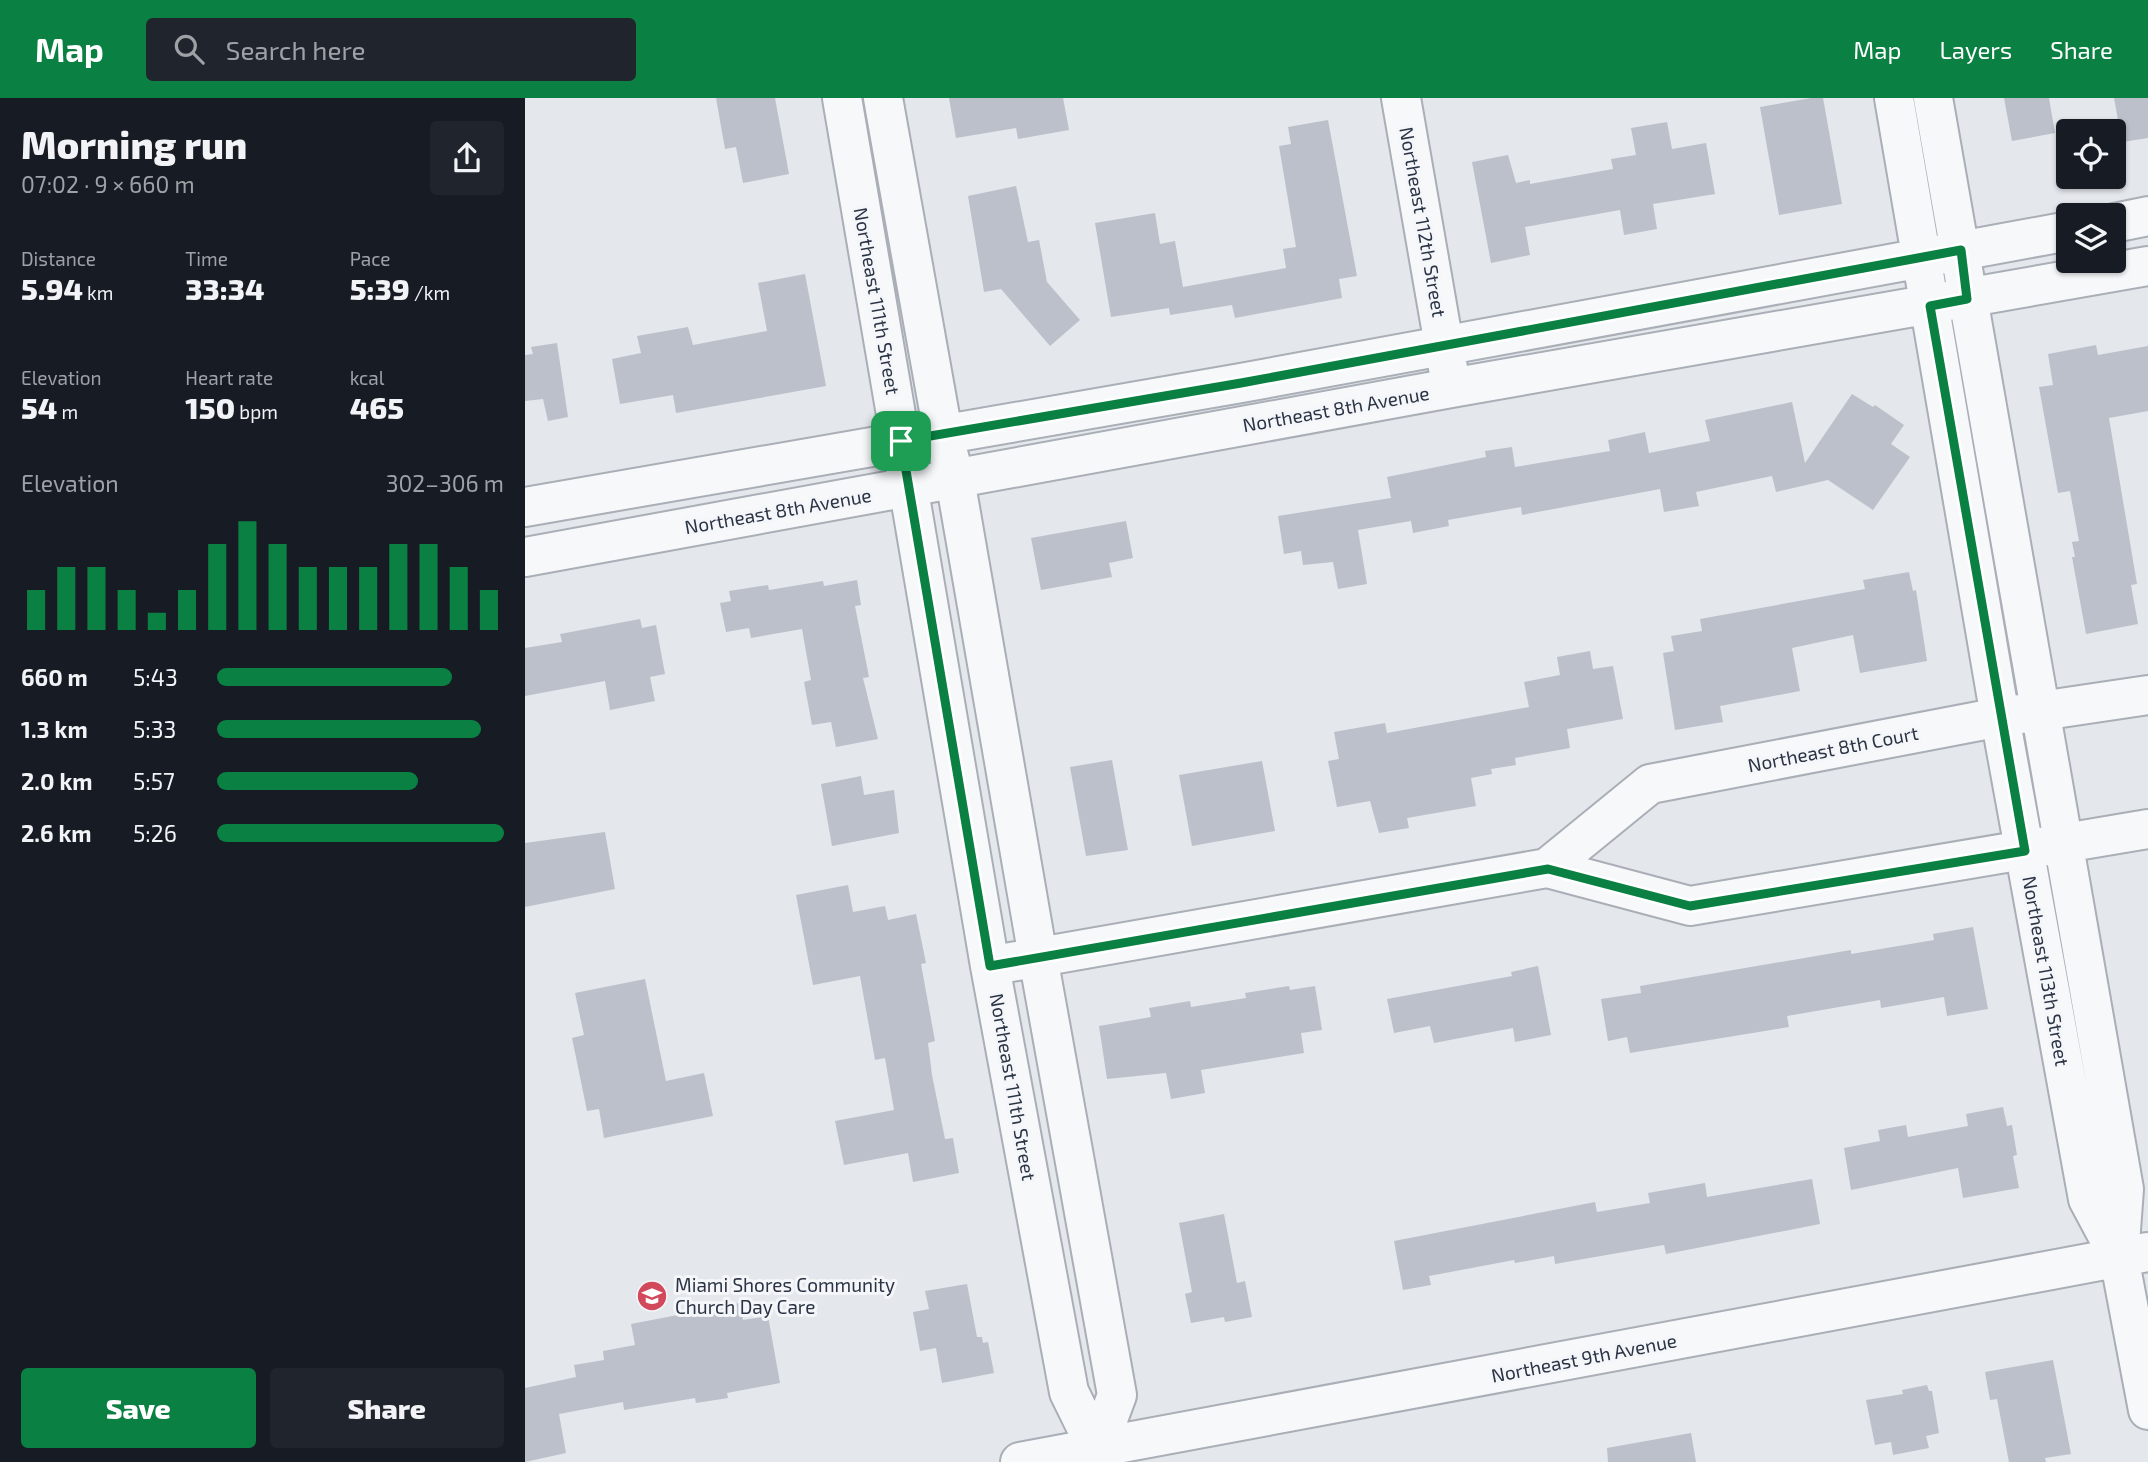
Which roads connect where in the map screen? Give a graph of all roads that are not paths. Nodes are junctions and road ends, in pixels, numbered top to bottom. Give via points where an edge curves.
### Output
1 (842, 98) edge
2 (883, 98) edge
3 (1401, 98) edge
4 (1894, 98) edge
5 (1933, 98) edge
6 (2148, 216) edge
7 (2126, 221) edge
8 (2056, 233) edge
9 (1961, 250) junction
10 (1923, 257) junction
11 (2148, 266) edge
12 (1949, 303) junction
13 (1640, 309) junction
14 (1444, 345) junction
15 (1647, 354) junction
16 (1451, 388) junction
17 (943, 433) junction
18 (901, 441) junction
19 (955, 479) junction
20 (908, 488) junction
21 (525, 507) edge
22 (525, 557) edge
23 (2148, 695) edge
24 (2041, 712) junction
25 (2000, 717) junction
26 (2148, 829) edge
27 (2063, 845) junction
28 (2025, 851) junction
29 (1548, 869) junction
30 (1038, 957) junction
31 (990, 966) junction
32 (2134, 1255) edge
33 (2148, 1410) edge
34 (1098, 1456) edge
35 (1020, 1462) edge

1 - 18 street, Northeast 111th Street
2 - 17 street
3 - 14 street, Northeast 112th Street
4 - 10 street, Northeast 113th Street
5 - 9 street, Northeast 113th Street
6 - 7 street
8 - 9 street
9 - 10 street
9 - 12 street, Northeast 113th Street
10 - 12 street, Northeast 113th Street
10 - 13 street
11 - 12 street, Northeast 8th Avenue
12 - 15 street, Northeast 8th Avenue
12 - 24 street, Northeast 113th Street
12 - 25 street, Northeast 113th Street
13 - 14 street
13 - 15 street
14 - 16 street, Northeast 112th Street
14 - 17 street
15 - 16 street, Northeast 8th Avenue
16 - 19 street, Northeast 8th Avenue
17 - 18 street
17 - 19 street
18 - 20 street, Northeast 111th Street
18 - 21 street
19 - 20 street, Northeast 8th Avenue
19 - 30 street
20 - 22 street, Northeast 8th Avenue
20 - 31 street, Northeast 111th Street
23 - 24 street, Northeast 8th Court
24 - 25 street, Northeast 8th Court
24 - 27 street, Northeast 113th Street
25 - 28 street, Northeast 113th Street
25 - 29 street, Northeast 8th Court via 1650,784
26 - 27 street
27 - 28 street
27 - 32 street, Northeast 113th Street
28 - 29 street via 1690,906
28 - 32 street, Northeast 113th Street via 2088,1199
29 - 30 street
30 - 31 street
30 - 34 street via 1117,1395
31 - 34 street, Northeast 111th Street via 1069,1392
32 - 33 street, Northeast 113th Street
32 - 34 street, Northeast 9th Avenue
34 - 35 street, Northeast 9th Avenue

